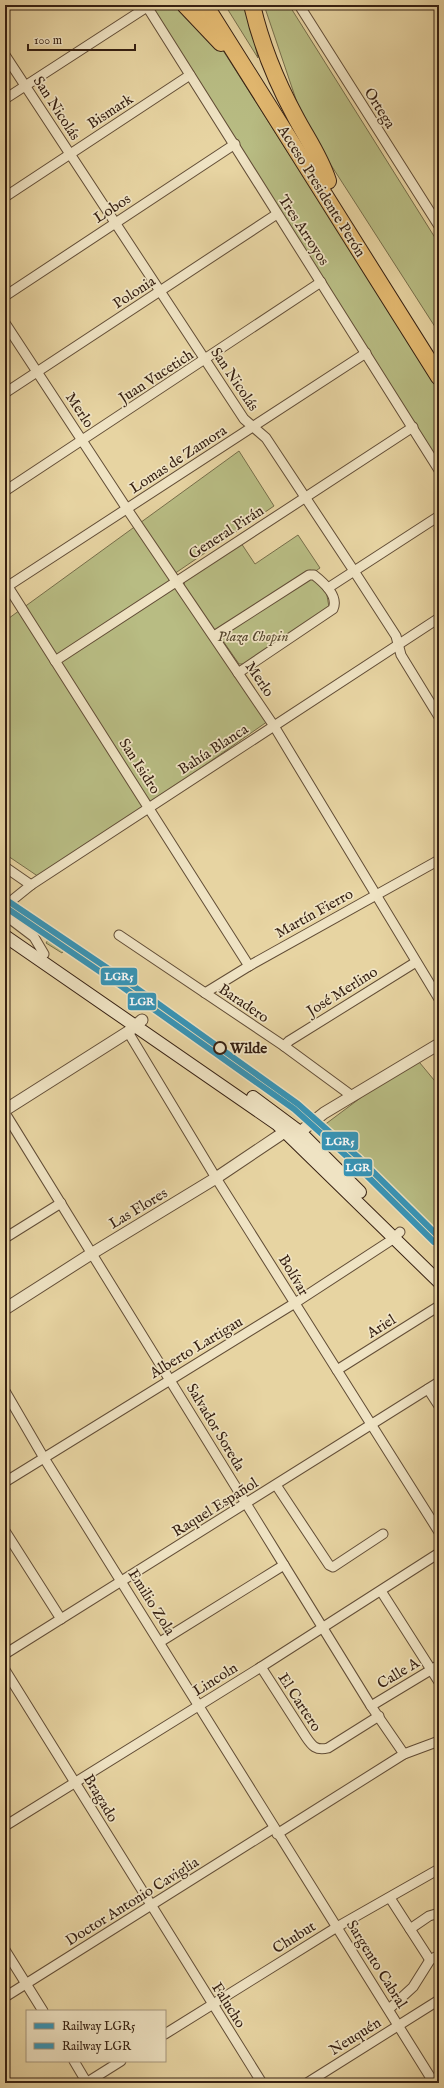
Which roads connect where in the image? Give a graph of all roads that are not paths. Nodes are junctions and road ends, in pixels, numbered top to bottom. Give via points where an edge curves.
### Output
1 (185, 5) edge
2 (205, 5) edge
3 (216, 5) edge
4 (252, 5) edge
5 (299, 5) edge
6 (146, 6) edge
7 (5, 55) edge
8 (190, 75) junction
9 (26, 85) junction
10 (5, 99) edge
11 (272, 111) junction
12 (235, 144) junction
13 (70, 154) junction
14 (328, 181) junction
15 (5, 197) edge
16 (277, 214) junction
17 (115, 222) junction
18 (439, 226) edge
19 (321, 282) junction
20 (160, 292) junction
21 (5, 296) edge
22 (5, 323) edge
23 (366, 353) junction
24 (439, 358) edge
25 (205, 360) junction
26 (38, 371) junction
27 (439, 377) edge
28 (5, 393) edge
29 (252, 427) junction
30 (413, 427) junction
31 (83, 440) junction
32 (439, 470) edge
33 (5, 491) edge
34 (305, 497) junction
35 (127, 509) junction
36 (439, 516) edge
37 (354, 571) junction
38 (177, 582) junction
39 (6, 585) edge
40 (328, 588) junction
41 (439, 618) edge
42 (214, 636) junction
43 (399, 646) junction
44 (55, 661) junction
45 (238, 673) junction
46 (439, 716) edge
47 (274, 726) junction
48 (150, 808) junction
49 (439, 860) edge
50 (5, 866) edge
51 (31, 885) junction
52 (377, 895) junction
53 (5, 906) edge
54 (5, 915) edge
55 (5, 934) edge
56 (119, 935) dead end
57 (44, 954) junction
58 (416, 962) junction
59 (249, 966) junction
60 (205, 993) junction
61 (439, 999) edge
62 (136, 1026) junction
63 (439, 1044) edge
64 (284, 1046) junction
65 (352, 1096) junction
66 (5, 1111) edge
67 (286, 1131) junction
68 (300, 1132) junction
69 (216, 1178) junction
70 (61, 1203) junction
71 (398, 1235) junction
72 (5, 1238) edge
73 (91, 1254) junction
74 (439, 1270) edge
75 (439, 1282) edge
76 (295, 1303) junction
77 (439, 1306) edge
78 (5, 1309) edge
79 (337, 1370) junction
80 (170, 1379) junction
81 (439, 1382) edge
82 (428, 1389) junction
83 (5, 1391) edge
84 (439, 1406) edge
85 (371, 1425) junction
86 (44, 1458) junction
87 (5, 1482) edge
88 (276, 1485) junction
89 (246, 1504) junction
90 (5, 1531) edge
91 (439, 1532) edge
92 (383, 1534) dead end
93 (439, 1553) edge
94 (284, 1565) junction
95 (122, 1581) junction
96 (381, 1591) junction
97 (61, 1619) junction
98 (323, 1627) junction
99 (160, 1642) junction
100 (5, 1654) edge
101 (261, 1667) junction
102 (435, 1667) edge
103 (5, 1670) edge
104 (439, 1682) edge
105 (199, 1705) junction
106 (372, 1706) junction
107 (379, 1716) junction
108 (439, 1741) edge
109 (404, 1754) junction
110 (75, 1782) junction
111 (5, 1826) edge
112 (276, 1831) junction
113 (295, 1860) joint
114 (439, 1869) edge
115 (390, 1898) junction
116 (150, 1906) junction
117 (439, 1913) edge
118 (337, 1927) junction
119 (410, 1929) junction
120 (173, 1942) joint
121 (5, 1950) edge
122 (439, 1954) edge
123 (430, 1960) junction
124 (26, 1984) junction
125 (5, 1997) edge
126 (439, 2000) edge
127 (212, 2004) junction
128 (389, 2009) junction
129 (42, 2010) edge
130 (398, 2026) junction
131 (166, 2033) edge
132 (75, 2062) edge
133 (119, 2062) edge
134 (87, 2083) edge
135 (262, 2083) edge
136 (307, 2083) edge
137 (434, 2083) edge

1 - 11 highway via 222,44 246,80
2 - 11 highway, Acceso Presidente Perón
3 - 14 highway, Acceso Presidente Perón
4 - 14 highway via 276,78 321,160
5 - 18 street, Ortega
6 - 8 street, Tres Arroyos
6 - 9 street
7 - 9 street, San Nicolás
8 - 12 street, Tres Arroyos
8 - 13 street, Bismark
9 - 10 street
9 - 13 street, San Nicolás
11 - 27 highway, Acceso Presidente Perón
12 - 16 street, Tres Arroyos
12 - 17 street, Lobos
13 - 15 street, Bismark
13 - 17 street, San Nicolás
14 - 24 highway, Acceso Presidente Perón
16 - 19 street, Tres Arroyos
16 - 20 street, Polonia
17 - 20 street, San Nicolás
17 - 21 street, Lobos
19 - 23 street, Tres Arroyos
19 - 25 street, Juan Vucetich
20 - 25 street, San Nicolás
20 - 26 street, Polonia
22 - 26 street, Merlo
23 - 29 street, Lomas de Zamora
23 - 30 street, Tres Arroyos
25 - 29 street, San Nicolás
25 - 31 street, Juan Vucetich
26 - 28 street, Polonia
26 - 31 street, Merlo
29 - 34 street, San Nicolás via 266,438
29 - 35 street, Lomas de Zamora
30 - 32 street, Tres Arroyos
30 - 34 street, General Pirán
31 - 33 street, Juan Vucetich
31 - 35 street, Merlo
34 - 37 street, San Nicolás
34 - 38 street, General Pirán
35 - 38 street, Merlo
35 - 39 street, Lomas de Zamora
36 - 37 street
37 - 40 street
37 - 43 street, San Nicolás via 396,636
38 - 42 street, Merlo
38 - 44 street, General Pirán
39 - 44 street, San Isidro
40 - 42 street via 314,575 309,575
40 - 45 street via 334,600 333,609
41 - 43 street, Bahía Blanca
42 - 45 street, Merlo
43 - 46 street, San Nicolás via 401,655
43 - 47 street, Bahía Blanca
44 - 48 street, San Isidro
45 - 47 street, Merlo
47 - 48 street, Bahía Blanca
47 - 52 street, Merlo
48 - 51 street, Bahía Blanca
48 - 59 street, San Isidro
49 - 52 street, Martín Fierro
50 - 51 street
51 - 53 street, Bahía Blanca
52 - 58 street, Merlo
52 - 59 street, Martín Fierro
54 - 57 street via 34,938
55 - 57 main road
55 - 62 main road
56 - 60 street, Baradero
57 - 62 main road
58 - 61 street, Merlo
58 - 64 street, José Merlino
59 - 60 street, Martín Fierro
60 - 64 street, Baradero
62 - 66 street
62 - 67 main road
62 - 68 main road via 283,1118
62 - 69 street, Bolívar
63 - 65 street
64 - 65 street, Baradero
65 - 68 street
66 - 70 street, Salvador Soreda
67 - 69 street, Las Flores via 280,1138
67 - 71 main road
68 - 71 main road
69 - 73 street, Las Flores
69 - 76 street, Bolívar
70 - 72 street
70 - 73 street, Salvador Soreda
71 - 74 main road
71 - 75 main road
71 - 76 street, Alberto Lartigau
73 - 78 street, Las Flores
73 - 80 street, Salvador Soreda
76 - 79 street, Bolívar
76 - 80 street, Alberto Lartigau
77 - 79 street, Ariel
79 - 85 street, Bolívar
80 - 86 street, Alberto Lartigau
80 - 89 street, Salvador Soreda
81 - 82 street, Raquel Español
82 - 84 street
82 - 85 street, Raquel Español
83 - 86 street, Emilio Zola
85 - 88 street, Raquel Español
85 - 91 street, Bolívar
86 - 87 street, Alberto Lartigau
86 - 95 street, Emilio Zola
88 - 89 street, Raquel Español
88 - 92 street via 329,1565 333,1567
89 - 94 street, Salvador Soreda
89 - 95 street, Raquel Español
90 - 97 street
93 - 96 street, Lincoln
94 - 98 street, Salvador Soreda
94 - 99 street
95 - 97 street, Raquel Español
95 - 99 street, Emilio Zola
96 - 98 street, Lincoln
96 - 102 street
97 - 100 street, Raquel Español
98 - 101 street, Lincoln
98 - 106 street, Salvador Soreda
99 - 105 street, Emilio Zola
101 - 105 street, Lincoln
101 - 107 street, El Cartero via 312,1746 318,1749 328,1748
102 - 104 street
102 - 106 street, Calle A
103 - 110 street, Bragado
105 - 110 street, Lincoln
105 - 112 street, Emilio Zola
106 - 107 street, Salvador Soreda
107 - 109 street, Salvador Soreda
108 - 109 street, Doctor Antonio Caviglia
109 - 112 street, Doctor Antonio Caviglia
110 - 111 street, Lincoln
110 - 116 street, Bragado
112 - 113 street, Emilio Zola
112 - 116 street, Doctor Antonio Caviglia
113 - 118 street, Sargento Cabral
114 - 115 street, Chubut
115 - 118 street, Chubut
115 - 119 street
116 - 120 street, Bragado
116 - 124 street, Doctor Antonio Caviglia
117 - 119 street via 429,1916
118 - 127 street, Chubut
118 - 128 street, Sargento Cabral
119 - 123 street
120 - 127 street, Falucho
121 - 124 street
122 - 123 street
123 - 128 street via 413,1986
124 - 125 street, Doctor Antonio Caviglia
124 - 129 street
126 - 130 street, Neuquén
127 - 131 street, Chubut
127 - 135 street, Falucho
128 - 130 street, Sargento Cabral
130 - 136 street, Neuquén
130 - 137 street, Sargento Cabral
132 - 134 street
133 - 134 street

